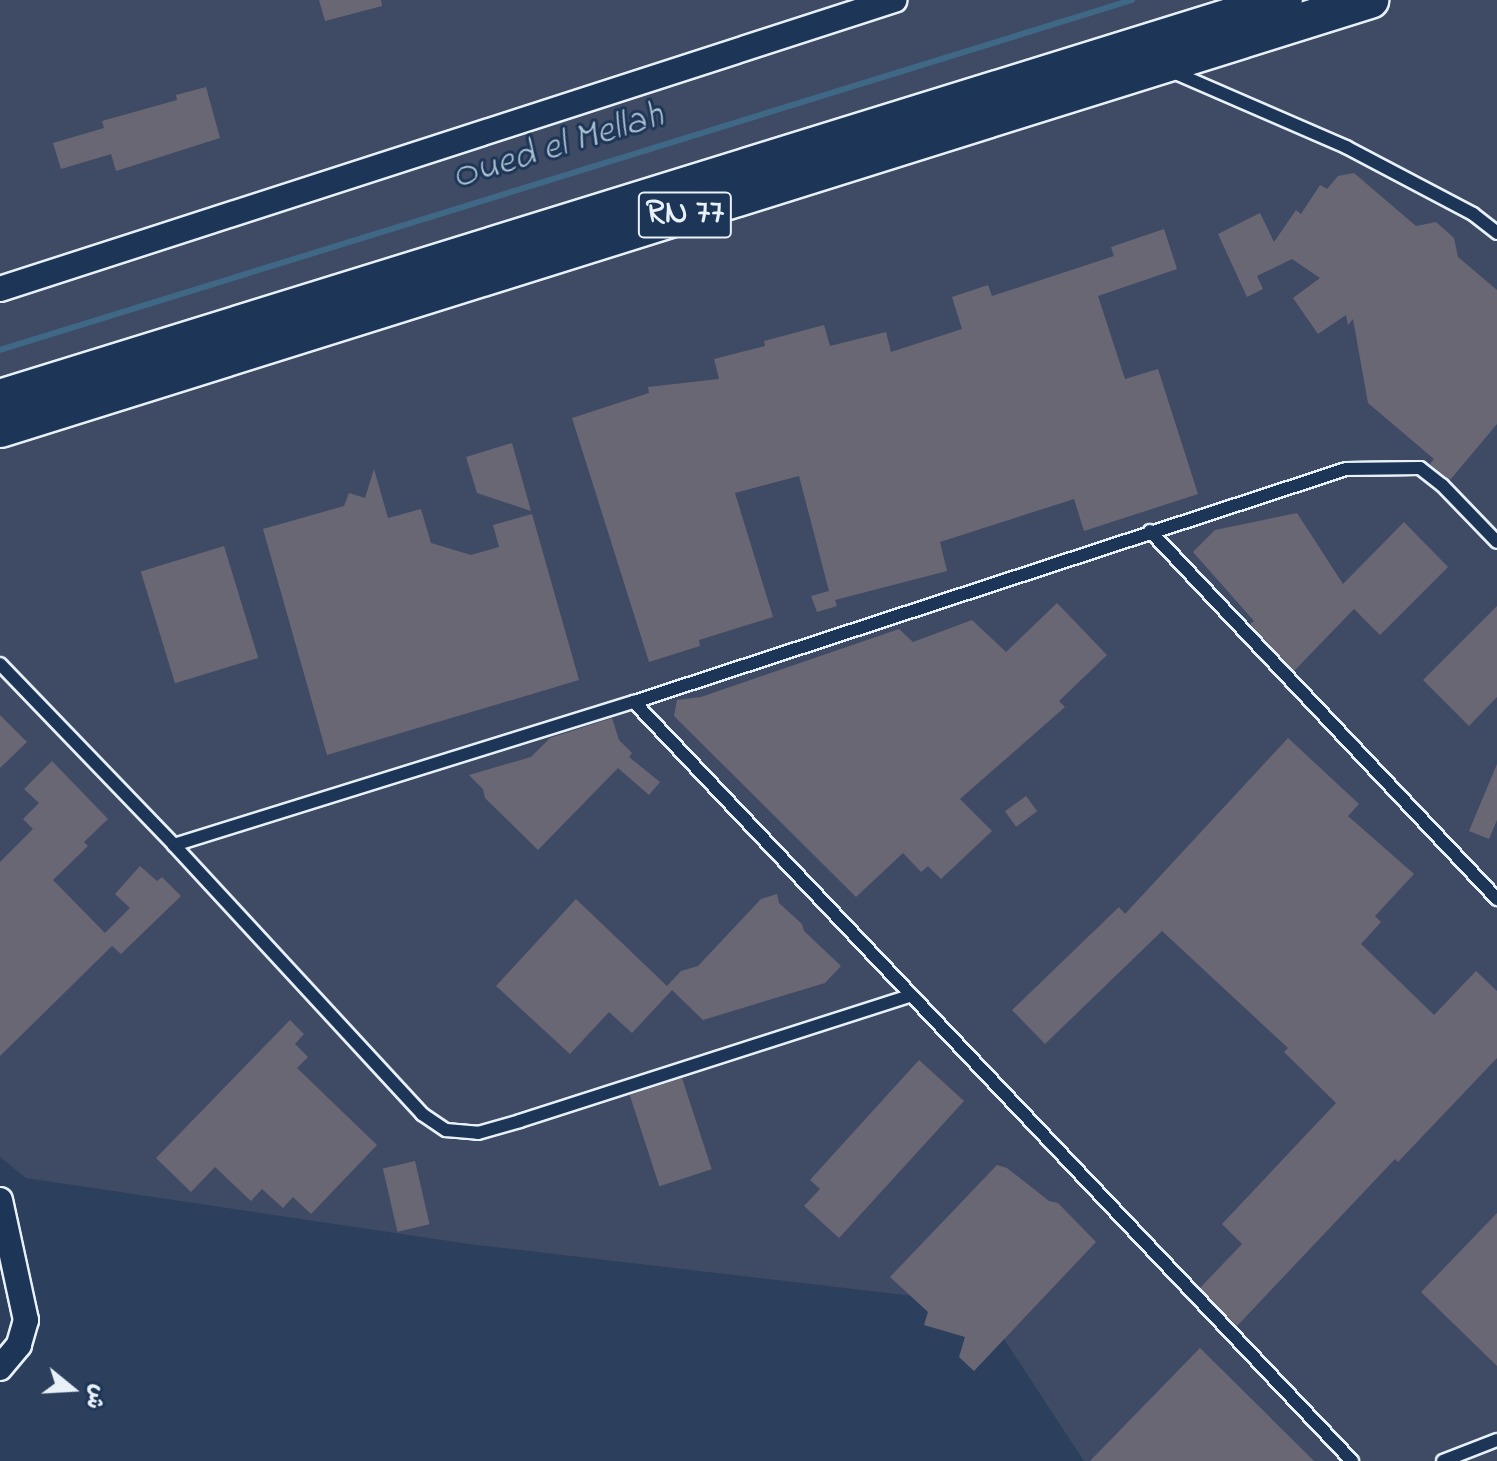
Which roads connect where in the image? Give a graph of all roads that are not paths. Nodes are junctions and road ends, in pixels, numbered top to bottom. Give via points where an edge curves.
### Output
1 (894, 0) edge
2 (1284, 0) edge
3 (1370, 0) edge
4 (1159, 66) junction
5 (1497, 233) edge
6 (0, 289) edge
7 (0, 398) edge
8 (0, 429) edge
9 (1150, 531) junction
10 (1497, 542) edge
11 (0, 664) edge
12 (634, 702) junction
13 (174, 845) junction
14 (1497, 899) edge
15 (909, 996) junction
16 (0, 1200) edge
17 (0, 1368) edge
18 (1497, 1440) edge
19 (1352, 1461) edge
20 (1443, 1461) edge

1 - 6 street
2 - 7 main road, RN 77
3 - 4 main road, RN 77
4 - 5 lane via 1346,147 1473,214
4 - 8 main road, RN 77
9 - 10 lane via 1346,469 1394,466 1420,468
9 - 12 lane
9 - 14 lane
11 - 13 lane
12 - 13 lane
12 - 15 lane
13 - 15 lane via 422,1114 446,1130 478,1133 520,1121
15 - 19 lane
16 - 17 street via 26,1320 19,1345
18 - 20 lane

